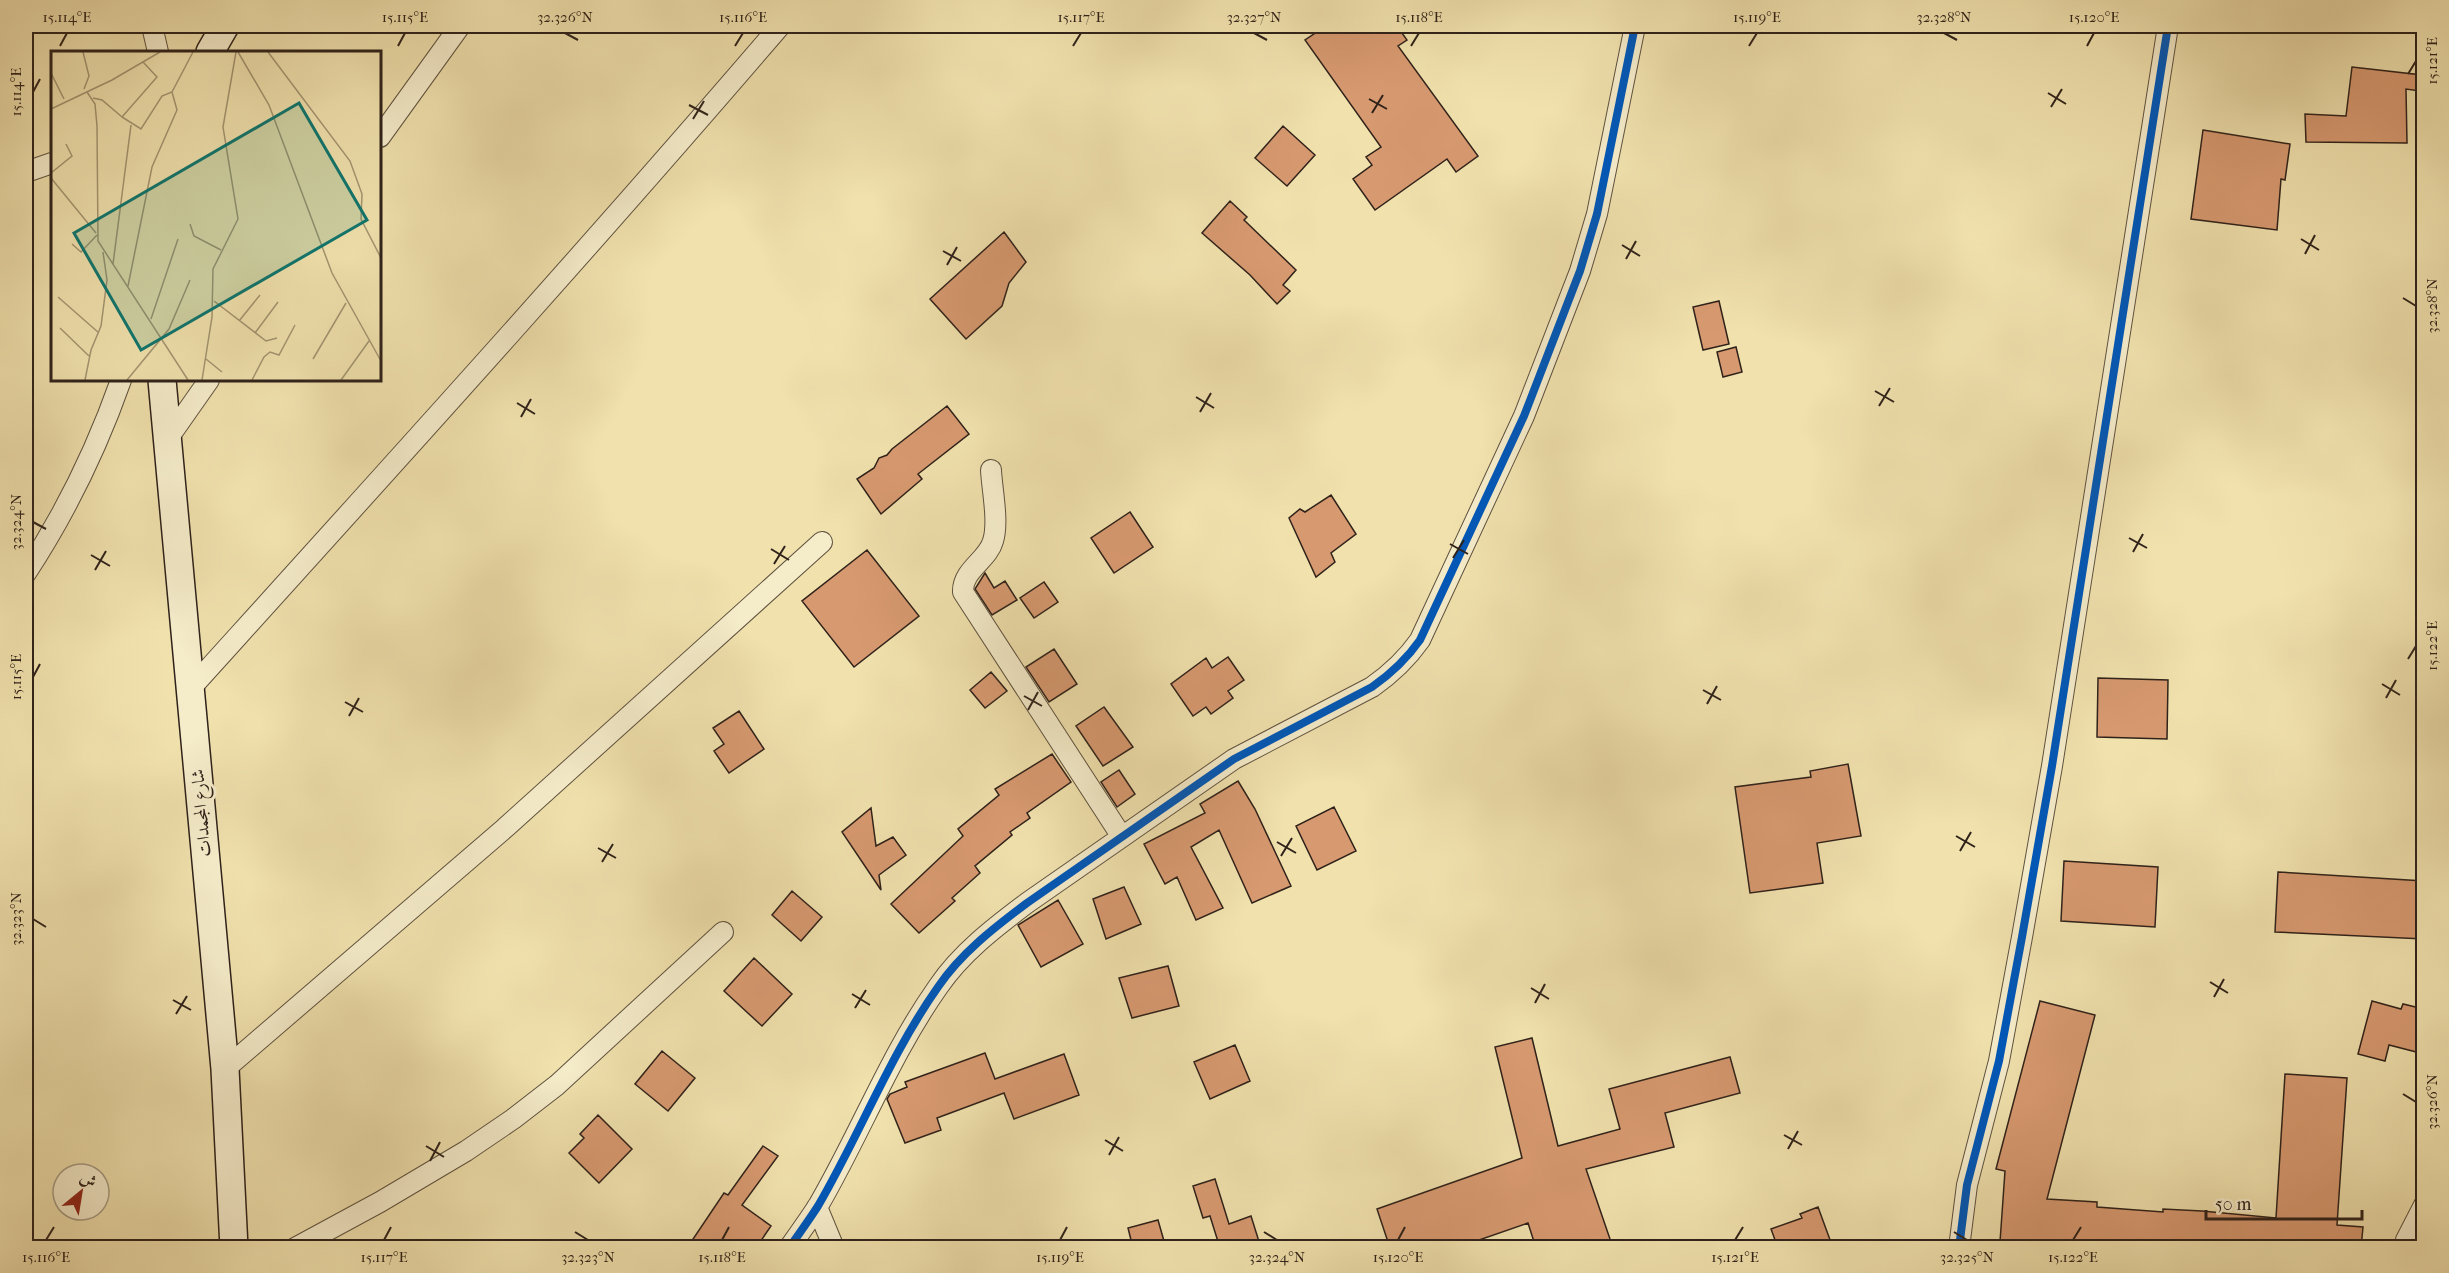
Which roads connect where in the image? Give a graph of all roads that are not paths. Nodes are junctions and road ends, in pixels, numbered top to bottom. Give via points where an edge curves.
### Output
1 (152, 26) edge
2 (225, 26) edge
3 (460, 26) edge
4 (780, 26) edge
5 (1635, 26) edge
6 (2168, 26) edge
7 (158, 51) edge
8 (211, 51) edge
9 (381, 136) edge
10 (51, 163) edge
11 (26, 172) edge
12 (121, 381) edge
13 (162, 381) edge
14 (208, 381) edge
15 (169, 437) junction
16 (991, 470) dead end
17 (822, 542) dead end
18 (26, 573) edge
19 (191, 688) junction
20 (1122, 837) junction
21 (723, 932) dead end
22 (225, 1069) junction
23 (2424, 1205) edge
24 (817, 1207) junction
25 (234, 1248) edge
26 (295, 1248) edge
27 (789, 1248) edge
28 (834, 1248) edge
29 (1959, 1248) edge
30 (2405, 1248) edge

1 - 7 street
2 - 8 main road
3 - 9 street
4 - 19 street via 512,332
5 - 20 street via 1597,214 1580,271 1524,416 1420,640 1406,659 1372,687 1234,759
6 - 29 street via 2022,938 1999,1061 1967,1185
10 - 11 street
12 - 18 street via 91,457
13 - 15 main road, شارع المجمدات
14 - 15 street
15 - 19 main road, شارع المجمدات
16 - 20 street via 993,542 965,579 963,592
17 - 22 street via 505,828
19 - 22 main road, شارع المجمدات
20 - 24 street via 994,927 939,985
21 - 26 street via 557,1085 513,1119 380,1202
22 - 25 main road, شارع المجمدات
23 - 30 street
24 - 27 street
24 - 28 street

